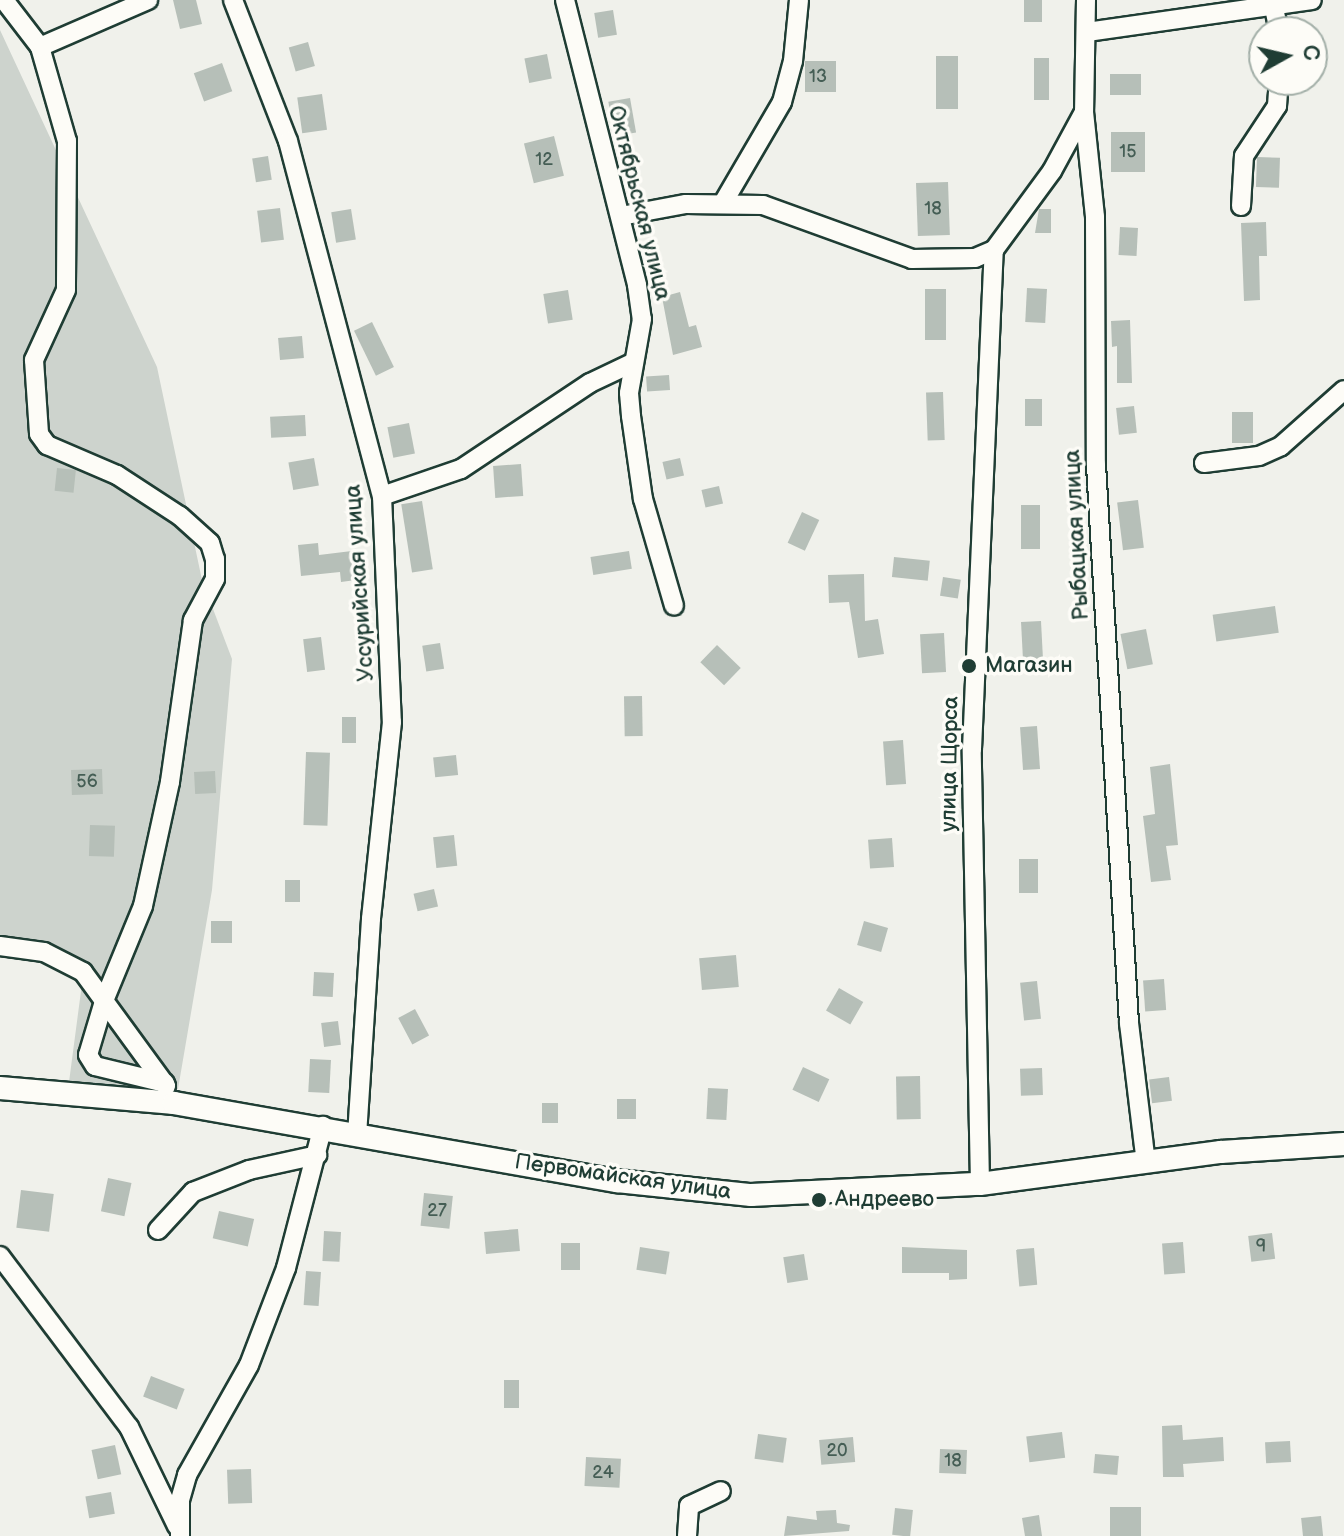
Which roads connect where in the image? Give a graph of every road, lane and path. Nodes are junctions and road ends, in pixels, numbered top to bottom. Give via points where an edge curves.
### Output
1 (4, 0) edge
2 (148, 0) edge
3 (233, 0) edge
4 (565, 0) edge
5 (799, 0) edge
6 (1086, 0) edge
7 (1312, 0) edge
8 (1274, 8) junction
9 (1276, 16) edge
10 (1087, 32) junction
11 (40, 47) junction
12 (1278, 96) edge
13 (1084, 112) junction
14 (723, 203) junction
15 (1241, 206) dead end
16 (621, 216) junction
17 (994, 250) junction
18 (632, 363) junction
19 (1344, 390) edge
20 (1204, 463) dead end
21 (382, 496) junction
22 (674, 606) dead end
23 (0, 946) edge
24 (105, 998) junction
25 (0, 1088) edge
26 (170, 1093) junction
27 (323, 1126) junction
28 (357, 1134) junction
29 (1344, 1144) edge
30 (317, 1155) junction
31 (1146, 1163) junction
32 (980, 1184) junction
33 (158, 1230) dead end
34 (0, 1256) edge
35 (721, 1491) dead end
36 (179, 1532) edge
37 (687, 1536) edge

1 - 11 street
2 - 11 street
3 - 21 street, Уссурийская улица via 288,141
4 - 16 street, Октябрьская улица
5 - 14 street via 793,61 782,102
6 - 10 street, Рыбацкая улица
7 - 8 street
8 - 9 street
8 - 10 street
10 - 13 street, Рыбацкая улица
11 - 24 street via 64,121 68,158 66,290 34,360 39,434 47,445 117,475 180,516 210,543 215,559 215,579 193,620 170,782 143,906
12 - 15 street via 1277,106 1244,156
13 - 17 street via 1052,171
13 - 31 street, Рыбацкая улица via 1095,217 1099,512 1129,1023
14 - 16 street
14 - 17 street via 763,205 802,215 912,259 960,260
16 - 18 street, Октябрьская улица via 642,319
17 - 32 street, улица Щорса via 972,749
18 - 21 street via 590,383 461,469
18 - 22 street, Октябрьская улица via 629,393 643,499
19 - 20 street via 1281,446 1259,456
21 - 28 street, Уссурийская улица via 392,722 371,919
23 - 24 street via 69,961
24 - 26 street
24 - 26 street via 88,1055 95,1066
25 - 26 main road, Первомайская улица
26 - 27 main road, Первомайская улица
27 - 28 main road, Первомайская улица
27 - 30 street
28 - 32 main road, Первомайская улица via 686,1190 791,1194
29 - 31 main road, Первомайская улица via 1300,1143
30 - 33 street via 249,1170 193,1192
30 - 36 street via 286,1268 249,1365 187,1475
31 - 32 main road, Первомайская улица
34 - 36 street via 129,1427
35 - 37 street via 689,1506

